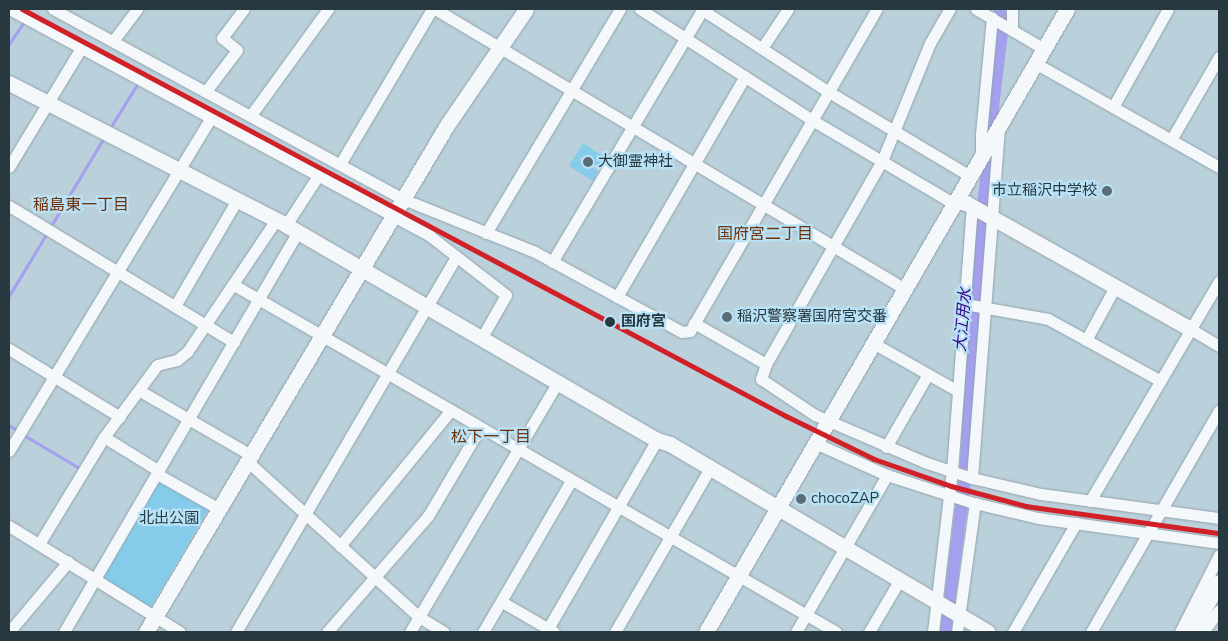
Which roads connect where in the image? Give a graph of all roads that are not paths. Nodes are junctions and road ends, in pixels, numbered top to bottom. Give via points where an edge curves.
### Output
1 (9, 9) edge
2 (53, 9) edge
3 (137, 9) edge
4 (244, 9) edge
5 (328, 9) edge
6 (434, 9) edge
7 (526, 9) edge
8 (620, 9) edge
9 (640, 9) edge
10 (702, 9) edge
11 (788, 9) edge
12 (877, 9) edge
13 (950, 9) edge
14 (976, 9) edge
15 (1012, 9) edge
16 (1067, 9) edge
17 (1168, 9) edge
18 (991, 16) edge
19 (1010, 29) junction
20 (684, 38) junction
21 (113, 41) junction
22 (500, 47) junction
23 (82, 48) junction
24 (762, 48) junction
25 (1044, 49) junction
26 (1219, 57) edge
27 (1035, 64) junction
28 (745, 76) junction
29 (9, 83) edge
30 (570, 89) junction
31 (206, 91) junction
32 (829, 92) junction
33 (48, 103) junction
34 (1113, 107) junction
35 (251, 115) junction
36 (211, 117) junction
37 (812, 120) junction
38 (632, 126) junction
39 (998, 127) junction
40 (893, 130) junction
41 (1171, 140) junction
42 (982, 156) junction
43 (882, 161) junction
44 (694, 163) junction
45 (340, 164) junction
46 (9, 167) edge
47 (1219, 167) edge
48 (179, 170) junction
49 (318, 176) junction
50 (970, 176) junction
51 (403, 198) junction
52 (237, 200) junction
53 (956, 201) junction
54 (763, 204) junction
55 (9, 206) edge
56 (982, 213) junction
57 (393, 216) junction
58 (287, 226) junction
59 (486, 233) junction
60 (833, 246) junction
61 (456, 257) junction
62 (552, 262) junction
63 (362, 269) junction
64 (117, 272) junction
65 (1219, 281) edge
66 (234, 285) junction
67 (1115, 287) junction
68 (905, 288) junction
69 (617, 296) junction
70 (259, 300) junction
71 (967, 304) junction
72 (984, 305) junction
73 (175, 306) junction
74 (427, 307) junction
75 (694, 323) junction
76 (206, 326) junction
77 (1189, 328) junction
78 (322, 337) junction
79 (481, 339) junction
80 (1086, 340) junction
81 (234, 342) junction
82 (874, 343) junction
83 (1219, 346) edge
84 (9, 349) edge
85 (766, 364) junction
86 (928, 374) junction
87 (388, 375) junction
88 (54, 376) junction
89 (1159, 380) junction
90 (557, 383) junction
91 (140, 391) junction
92 (958, 391) junction
93 (1219, 410) edge
94 (450, 411) junction
95 (120, 417) junction
96 (190, 420) junction
97 (828, 422) junction
98 (480, 428) junction
99 (104, 437) junction
100 (657, 440) junction
101 (816, 443) junction
102 (886, 447) junction
103 (518, 450) junction
104 (9, 451) edge
105 (249, 458) junction
106 (710, 468) junction
107 (158, 472) junction
108 (954, 472) junction
109 (887, 475) junction
110 (971, 478) junction
111 (572, 481) junction
112 (951, 496) junction
113 (1090, 501) junction
114 (973, 502) junction
115 (618, 508) junction
116 (777, 508) junction
117 (219, 509) junction
118 (1161, 510) junction
119 (306, 515) junction
120 (1219, 518) edge
121 (1076, 524) junction
122 (9, 526) edge
123 (1147, 534) junction
124 (670, 538) junction
125 (1219, 542) edge
126 (39, 544) junction
127 (340, 546) junction
128 (844, 549) junction
129 (1219, 555) edge
130 (68, 562) junction
131 (738, 577) junction
132 (376, 578) junction
133 (94, 581) junction
134 (899, 581) junction
135 (1219, 583) edge
136 (502, 602) junction
137 (938, 603) junction
138 (1219, 610) edge
139 (957, 614) junction
140 (806, 615) junction
141 (419, 617) junction
142 (154, 618) junction
143 (550, 631) edge
144 (9, 632) edge
145 (64, 632) edge
146 (146, 632) edge
147 (180, 632) edge
148 (236, 632) edge
149 (327, 632) edge
150 (410, 632) edge
151 (444, 632) edge
152 (483, 632) edge
153 (615, 632) edge
154 (706, 632) edge
155 (796, 632) edge
156 (836, 632) edge
157 (869, 632) edge
158 (933, 632) edge
159 (957, 632) edge
160 (988, 632) edge
161 (1013, 632) edge
162 (1091, 632) edge
163 (1180, 632) edge
164 (1191, 632) edge
165 (1203, 632) edge

1 - 23 street
2 - 21 street
3 - 21 street
4 - 31 street via 222,38 237,50
5 - 35 street
6 - 22 street
6 - 45 street
7 - 22 street
8 - 30 street
9 - 20 street
10 - 20 street
10 - 24 street
11 - 24 street
12 - 32 street
13 - 40 street via 930,43
14 - 18 street
15 - 19 street
16 - 25 street
17 - 34 street
18 - 19 street
18 - 42 street via 980,134
19 - 25 street
20 - 28 street
20 - 38 street
21 - 31 street
22 - 30 street
22 - 51 street
23 - 33 street
23 - 36 street
24 - 32 street
25 - 27 street
26 - 41 street
27 - 34 street
27 - 39 street
28 - 37 street
28 - 44 street
29 - 33 street
30 - 38 street
30 - 59 street
31 - 35 street
32 - 37 street
32 - 40 street
33 - 46 street
33 - 48 street
34 - 41 street
35 - 45 street
36 - 48 street
36 - 49 street
37 - 43 street
37 - 54 street
38 - 44 street
38 - 62 street
39 - 42 street
39 - 56 street
40 - 43 street
40 - 50 street
41 - 47 street
42 - 50 street
43 - 53 street via 948,200
43 - 60 street
44 - 54 street
44 - 69 street
45 - 51 street
48 - 52 street
48 - 64 street
49 - 57 street
49 - 58 street
50 - 53 street
51 - 57 street
51 - 59 street
52 - 58 street
52 - 73 street
53 - 56 street
53 - 68 street
54 - 60 street
54 - 75 street
55 - 64 street
56 - 67 street
56 - 71 street
56 - 72 street
57 - 61 street via 430,236
57 - 63 street
58 - 63 street
58 - 66 street
58 - 70 street
59 - 62 street
60 - 68 street
60 - 85 street
61 - 74 street
61 - 79 street via 506,295
62 - 69 street
63 - 74 street
63 - 78 street
64 - 73 street
64 - 88 street
65 - 77 street
66 - 70 street
66 - 76 street
67 - 77 street
67 - 80 street
68 - 82 street
69 - 75 street via 682,332 690,331
70 - 78 street
70 - 81 street
71 - 72 street
71 - 92 street
72 - 80 street via 1048,319
72 - 110 street
73 - 76 street
74 - 79 street
74 - 87 street
75 - 85 street
76 - 81 street
76 - 91 street via 177,360 157,365
77 - 83 street
77 - 89 street
78 - 87 street
78 - 105 street
79 - 90 street
80 - 89 street
81 - 96 street
82 - 86 street
82 - 97 street
84 - 88 street
85 - 97 street via 761,379
86 - 92 street
86 - 102 street
87 - 94 street
87 - 119 street
88 - 95 street
88 - 104 street
89 - 113 street
90 - 100 street
90 - 103 street
91 - 95 street
91 - 96 street
92 - 108 street
93 - 118 street
94 - 98 street
94 - 127 street
95 - 99 street
96 - 105 street
96 - 107 street
97 - 101 street
97 - 102 street
98 - 103 street
98 - 132 street via 428,516
99 - 107 street
99 - 126 street
100 - 106 street via 670,444
100 - 115 street
101 - 109 street
101 - 116 street
102 - 108 street
103 - 111 street
103 - 141 street
105 - 117 street
105 - 119 street
106 - 116 street
106 - 124 street
107 - 117 street
107 - 133 street
108 - 110 street
108 - 112 street
109 - 112 street
109 - 128 street
110 - 113 street
111 - 115 street
111 - 136 street
112 - 114 street
112 - 137 street
113 - 118 street
114 - 121 street
114 - 139 street
115 - 124 street
115 - 143 street
116 - 128 street
116 - 131 street
117 - 142 street
118 - 120 street
118 - 123 street
119 - 127 street
119 - 148 street
121 - 123 street
121 - 161 street
122 - 126 street
123 - 125 street
123 - 162 street
124 - 131 street
124 - 153 street
126 - 130 street
127 - 132 street
128 - 134 street
128 - 140 street
129 - 163 street
130 - 133 street
130 - 144 street
131 - 140 street
131 - 154 street
132 - 141 street
132 - 149 street
133 - 142 street
133 - 145 street
134 - 137 street
134 - 157 street
135 - 164 main road
136 - 143 street
136 - 152 street
137 - 139 street
137 - 158 street
138 - 165 street
139 - 159 street
139 - 160 street
140 - 155 street
140 - 156 street
141 - 150 street
141 - 151 street
142 - 146 street
142 - 147 street

